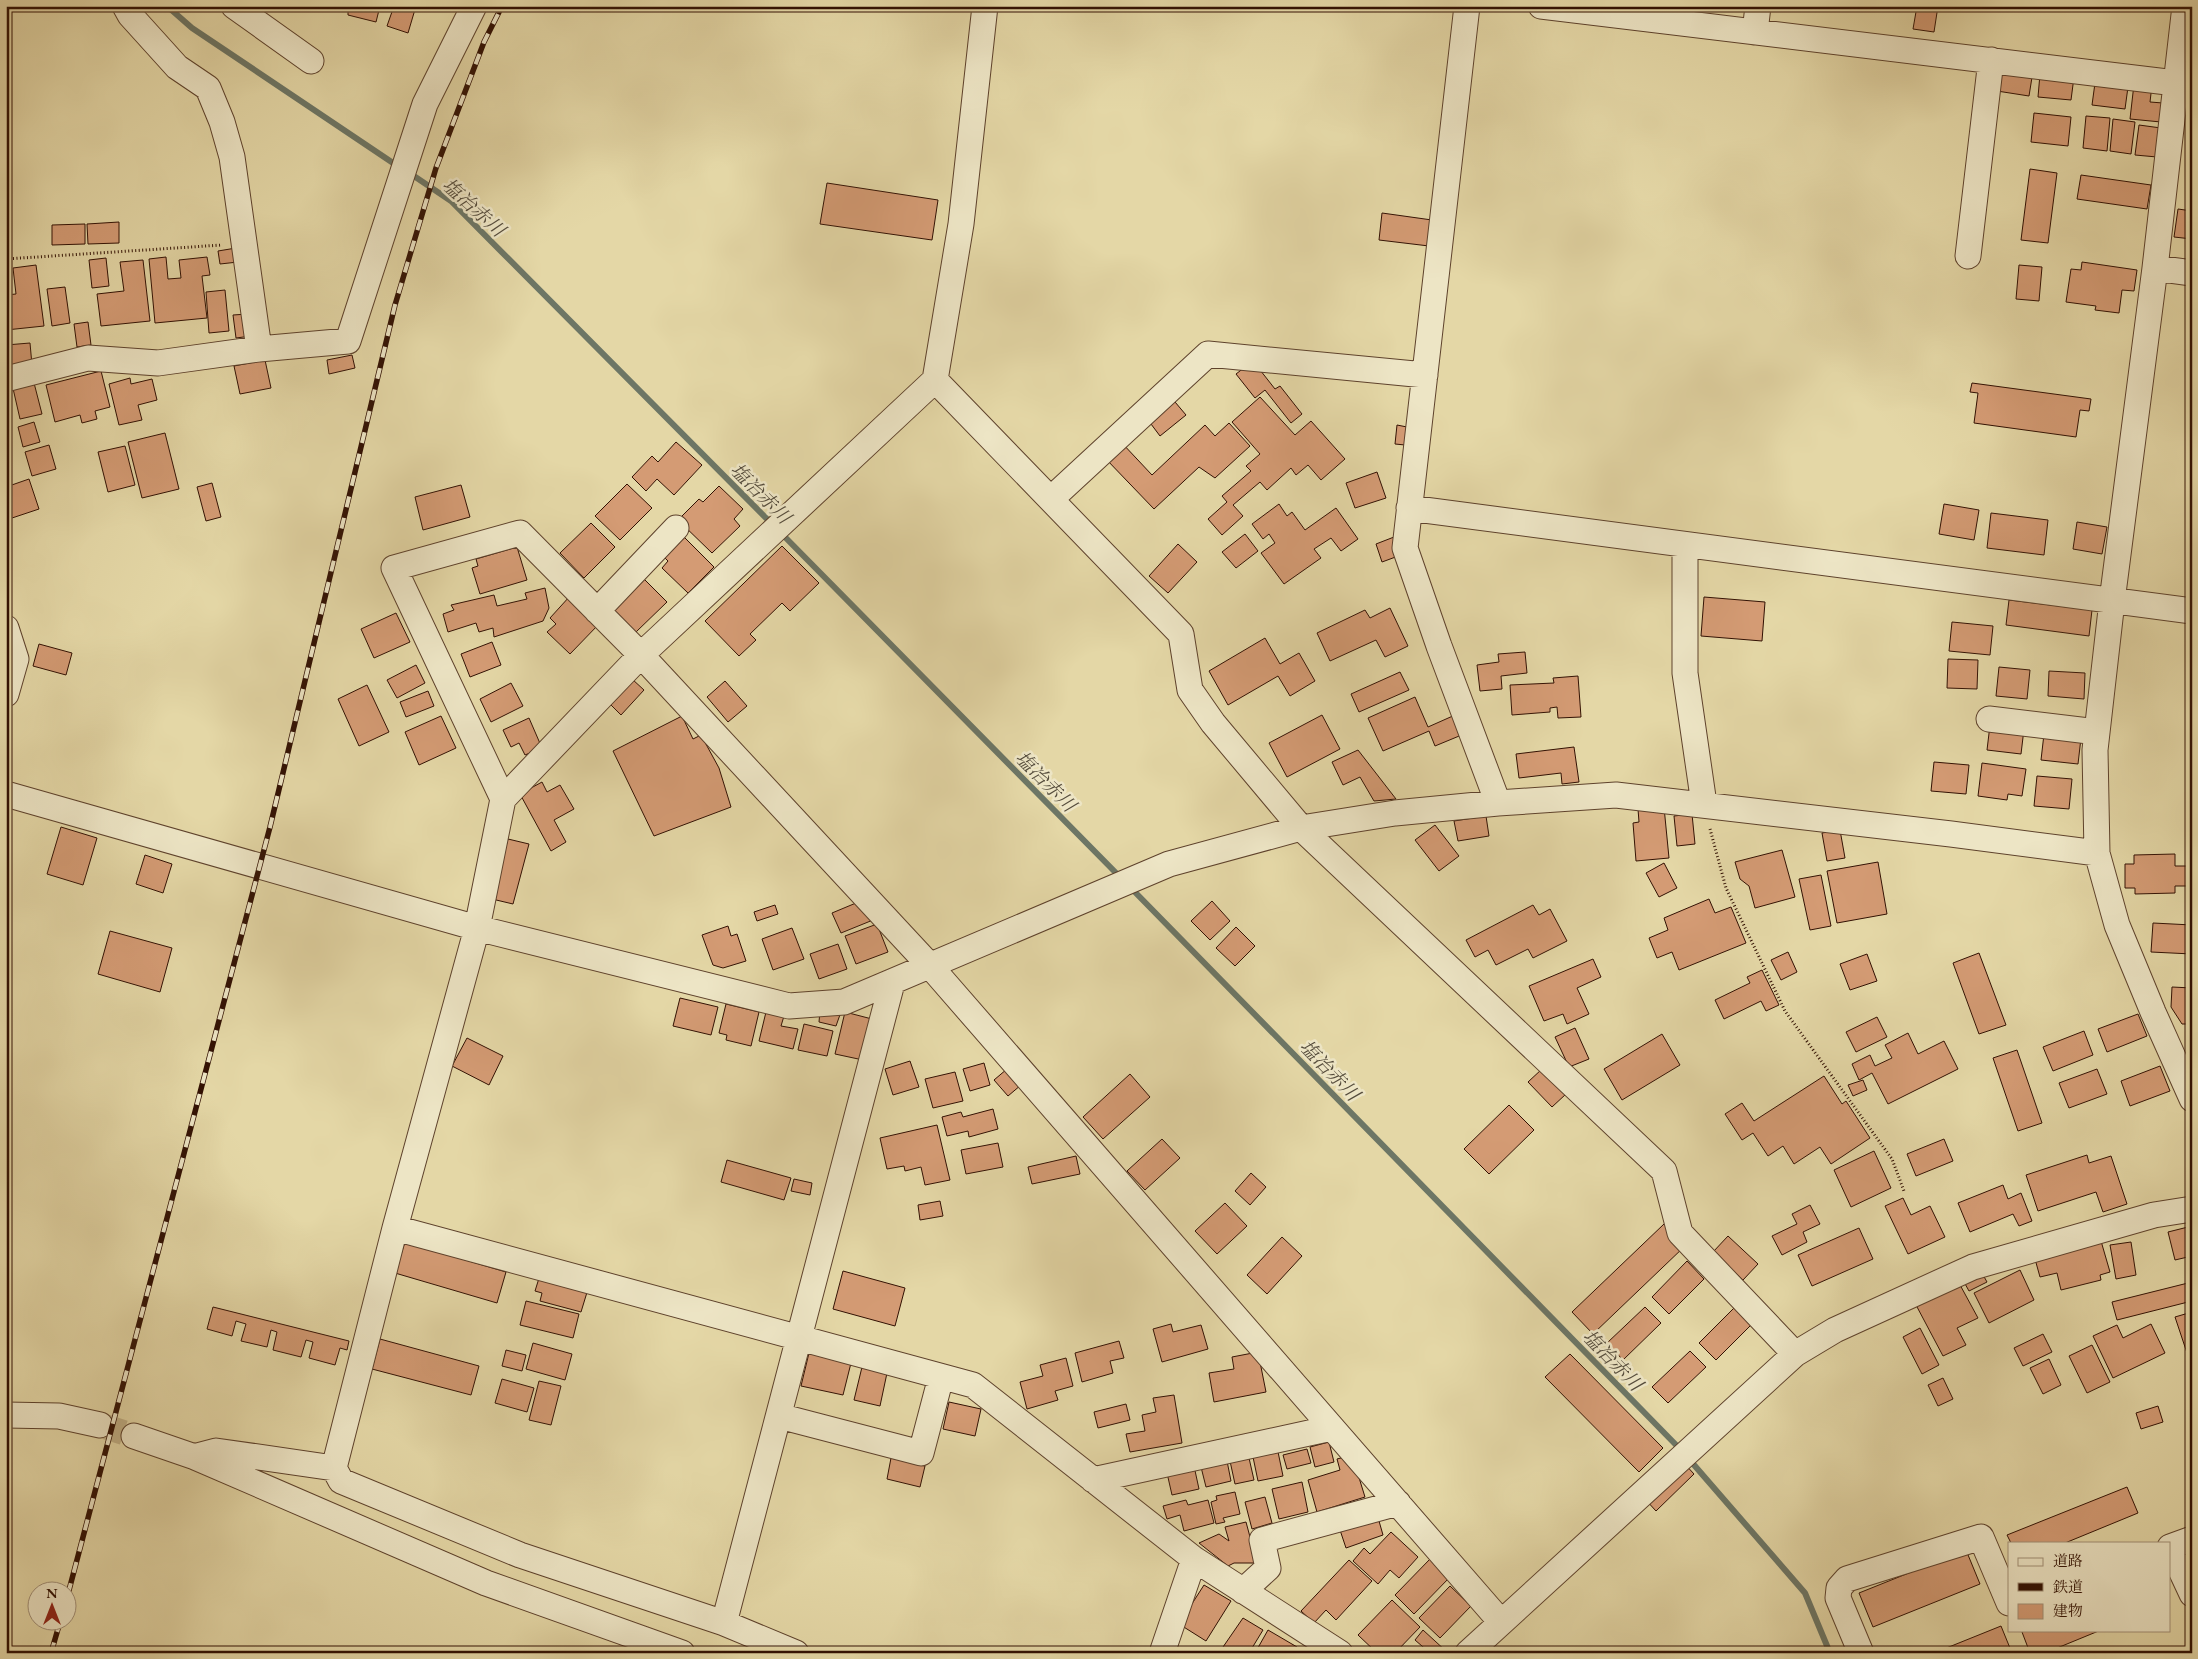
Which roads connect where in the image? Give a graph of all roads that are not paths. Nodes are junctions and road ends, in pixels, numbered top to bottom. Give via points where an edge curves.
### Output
1 (125, 6) edge
2 (234, 6) edge
3 (474, 6) edge
4 (985, 6) edge
5 (1467, 6) edge
6 (1541, 6) edge
7 (1758, 6) edge
8 (2185, 6) edge
9 (1578, 8) edge
10 (1755, 32) junction
11 (1991, 60) junction
12 (312, 61) dead end
13 (2184, 84) edge
14 (1968, 256) dead end
15 (2154, 268) junction
16 (2192, 273) edge
17 (259, 349) junction
18 (1424, 375) junction
19 (6, 379) edge
20 (935, 380) junction
21 (1051, 499) junction
22 (1409, 508) junction
23 (676, 528) dead end
24 (1685, 545) junction
25 (2112, 601) junction
26 (597, 611) junction
27 (2192, 611) edge
28 (6, 628) edge
29 (641, 655) junction
30 (6, 694) edge
31 (1989, 719) dead end
32 (2098, 732) junction
33 (6, 794) edge
34 (504, 799) junction
35 (1498, 803) junction
36 (1704, 804) junction
37 (1301, 828) junction
38 (2097, 853) junction
39 (477, 928) junction
40 (931, 967) junction
41 (892, 982) junction
42 (2192, 1099) edge
43 (2192, 1210) edge
44 (395, 1228) junction
45 (800, 1338) junction
46 (1795, 1354) junction
47 (941, 1377) junction
48 (6, 1415) edge
49 (779, 1416) junction
50 (100, 1425) tunnel mouth
51 (1332, 1428) junction
52 (134, 1436) tunnel mouth
53 (195, 1457) junction
54 (334, 1468) junction
55 (1093, 1480) junction
56 (1398, 1503) junction
57 (2177, 1544) edge
58 (1194, 1560) junction
59 (1243, 1591) junction
60 (2192, 1594) edge
61 (2008, 1601) edge
62 (724, 1622) junction
63 (1501, 1622) junction
64 (682, 1653) edge
65 (796, 1653) edge
66 (1162, 1653) edge
67 (1340, 1653) edge
68 (1468, 1653) edge
69 (1861, 1653) edge

1 - 17 street via 177,67 208,88 222,122 232,157
2 - 12 street
3 - 17 street via 425,104 348,341
4 - 20 street via 961,224
5 - 18 street
6 - 9 street
7 - 10 street
8 - 13 street
9 - 10 street
10 - 11 street
11 - 13 street
11 - 14 street
13 - 15 street
15 - 16 street
15 - 25 street
17 - 19 street via 158,363 88,358
18 - 21 street via 1208,354
18 - 22 street
20 - 21 street
20 - 29 street
21 - 37 street via 1181,634 1190,690 1213,723
22 - 24 street
22 - 35 street via 1405,548
23 - 26 street
24 - 25 street
24 - 36 street via 1684,673
25 - 27 street
25 - 32 street
26 - 29 street
26 - 34 street via 520,533 394,568
28 - 30 street via 16,659
29 - 34 street
29 - 40 street
31 - 32 street
32 - 38 street via 2095,750
33 - 39 street
34 - 39 street
35 - 36 street via 1616,795
35 - 37 street via 1395,813
36 - 38 street
37 - 40 street via 1169,864
37 - 46 street via 1664,1172 1680,1234
38 - 42 street via 2117,925
39 - 41 street via 789,1006 844,1002
39 - 44 street
40 - 41 street
40 - 51 street
41 - 45 street
43 - 46 street via 2154,1216 1972,1267 1836,1330
44 - 45 street
44 - 54 street
45 - 47 street
45 - 49 street
46 - 63 street
47 - 49 street via 921,1453
47 - 55 street via 973,1385
48 - 50 street via 59,1416
49 - 62 street
51 - 55 street
51 - 56 street
52 - 53 street
53 - 54 street via 216,1451
53 - 64 street via 486,1583
54 - 62 street via 341,1481 520,1556
55 - 58 street
56 - 59 street via 1262,1540 1268,1568
56 - 63 street
57 - 60 street
58 - 59 street
58 - 66 street
59 - 67 street
61 - 69 street via 1981,1537 1847,1579 1839,1588 1838,1598
62 - 65 street
63 - 68 street

